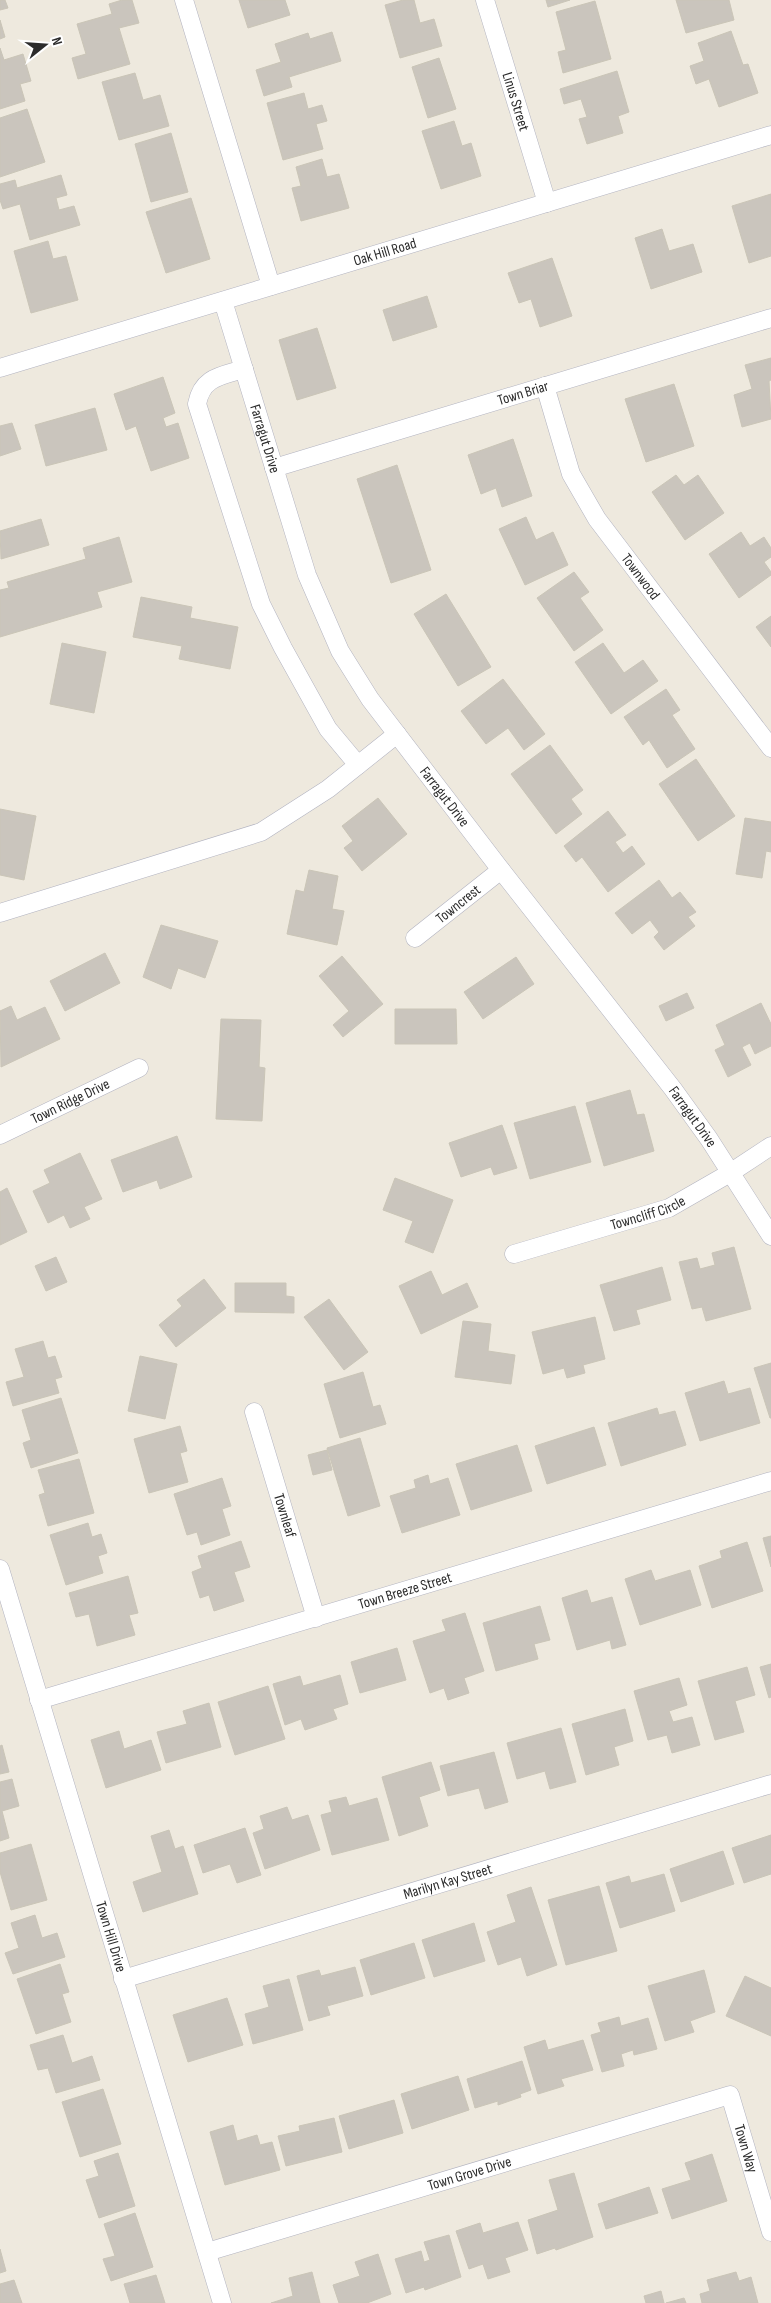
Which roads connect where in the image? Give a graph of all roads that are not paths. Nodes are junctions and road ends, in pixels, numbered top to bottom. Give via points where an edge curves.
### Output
1 (184, 0) edge
2 (485, 0) edge
3 (771, 135) edge
4 (547, 203) junction
5 (271, 286) junction
6 (223, 301) junction
7 (771, 318) edge
8 (0, 368) edge
9 (244, 369) junction
10 (545, 386) junction
11 (274, 468) junction
12 (397, 734) junction
13 (771, 748) edge
14 (358, 765) junction
15 (501, 870) junction
16 (0, 913) edge
17 (415, 938) dead end
18 (139, 1068) dead end
19 (0, 1135) edge
20 (771, 1146) edge
21 (730, 1173) junction
22 (771, 1236) edge
23 (514, 1254) dead end
24 (254, 1412) dead end
25 (771, 1481) edge
26 (0, 1569) edge
27 (316, 1618) junction
28 (39, 1700) junction
29 (771, 1784) edge
30 (123, 1979) junction
31 (730, 2095) joint
32 (771, 2232) edge
33 (207, 2252) junction
34 (222, 2303) edge

1 - 5 street
2 - 4 street, Linus Street
3 - 4 street, Oak Hill Road
4 - 5 street, Oak Hill Road
5 - 6 street, Oak Hill Road
6 - 8 street, Oak Hill Road
6 - 9 street, Farragut Drive
7 - 10 street, Town Briar
9 - 11 street, Farragut Drive
9 - 14 street via 213,378 200,390 197,404 262,604 328,729
10 - 11 street, Town Briar
10 - 13 street, Townwood via 571,474 597,519
11 - 12 street, Farragut Drive via 307,575 340,651
12 - 14 street
12 - 15 street, Farragut Drive
14 - 16 street via 328,789 261,832
15 - 17 street, Towncrest
15 - 21 street, Farragut Drive via 673,1089 710,1139
18 - 19 street, Town Ridge Drive
20 - 21 street, Towncliff Circle
21 - 22 street, Farragut Drive
21 - 23 street, Towncliff Circle via 669,1208
24 - 27 street, Townleaf
25 - 27 street, Town Breeze Street
26 - 28 street, Town Hill Drive
27 - 28 street, Town Breeze Street
28 - 30 street, Town Hill Drive
29 - 30 street, Marilyn Kay Street
30 - 33 street, Town Hill Drive
31 - 32 street, Town Way
31 - 33 street, Town Grove Drive
33 - 34 street, Town Hill Drive

